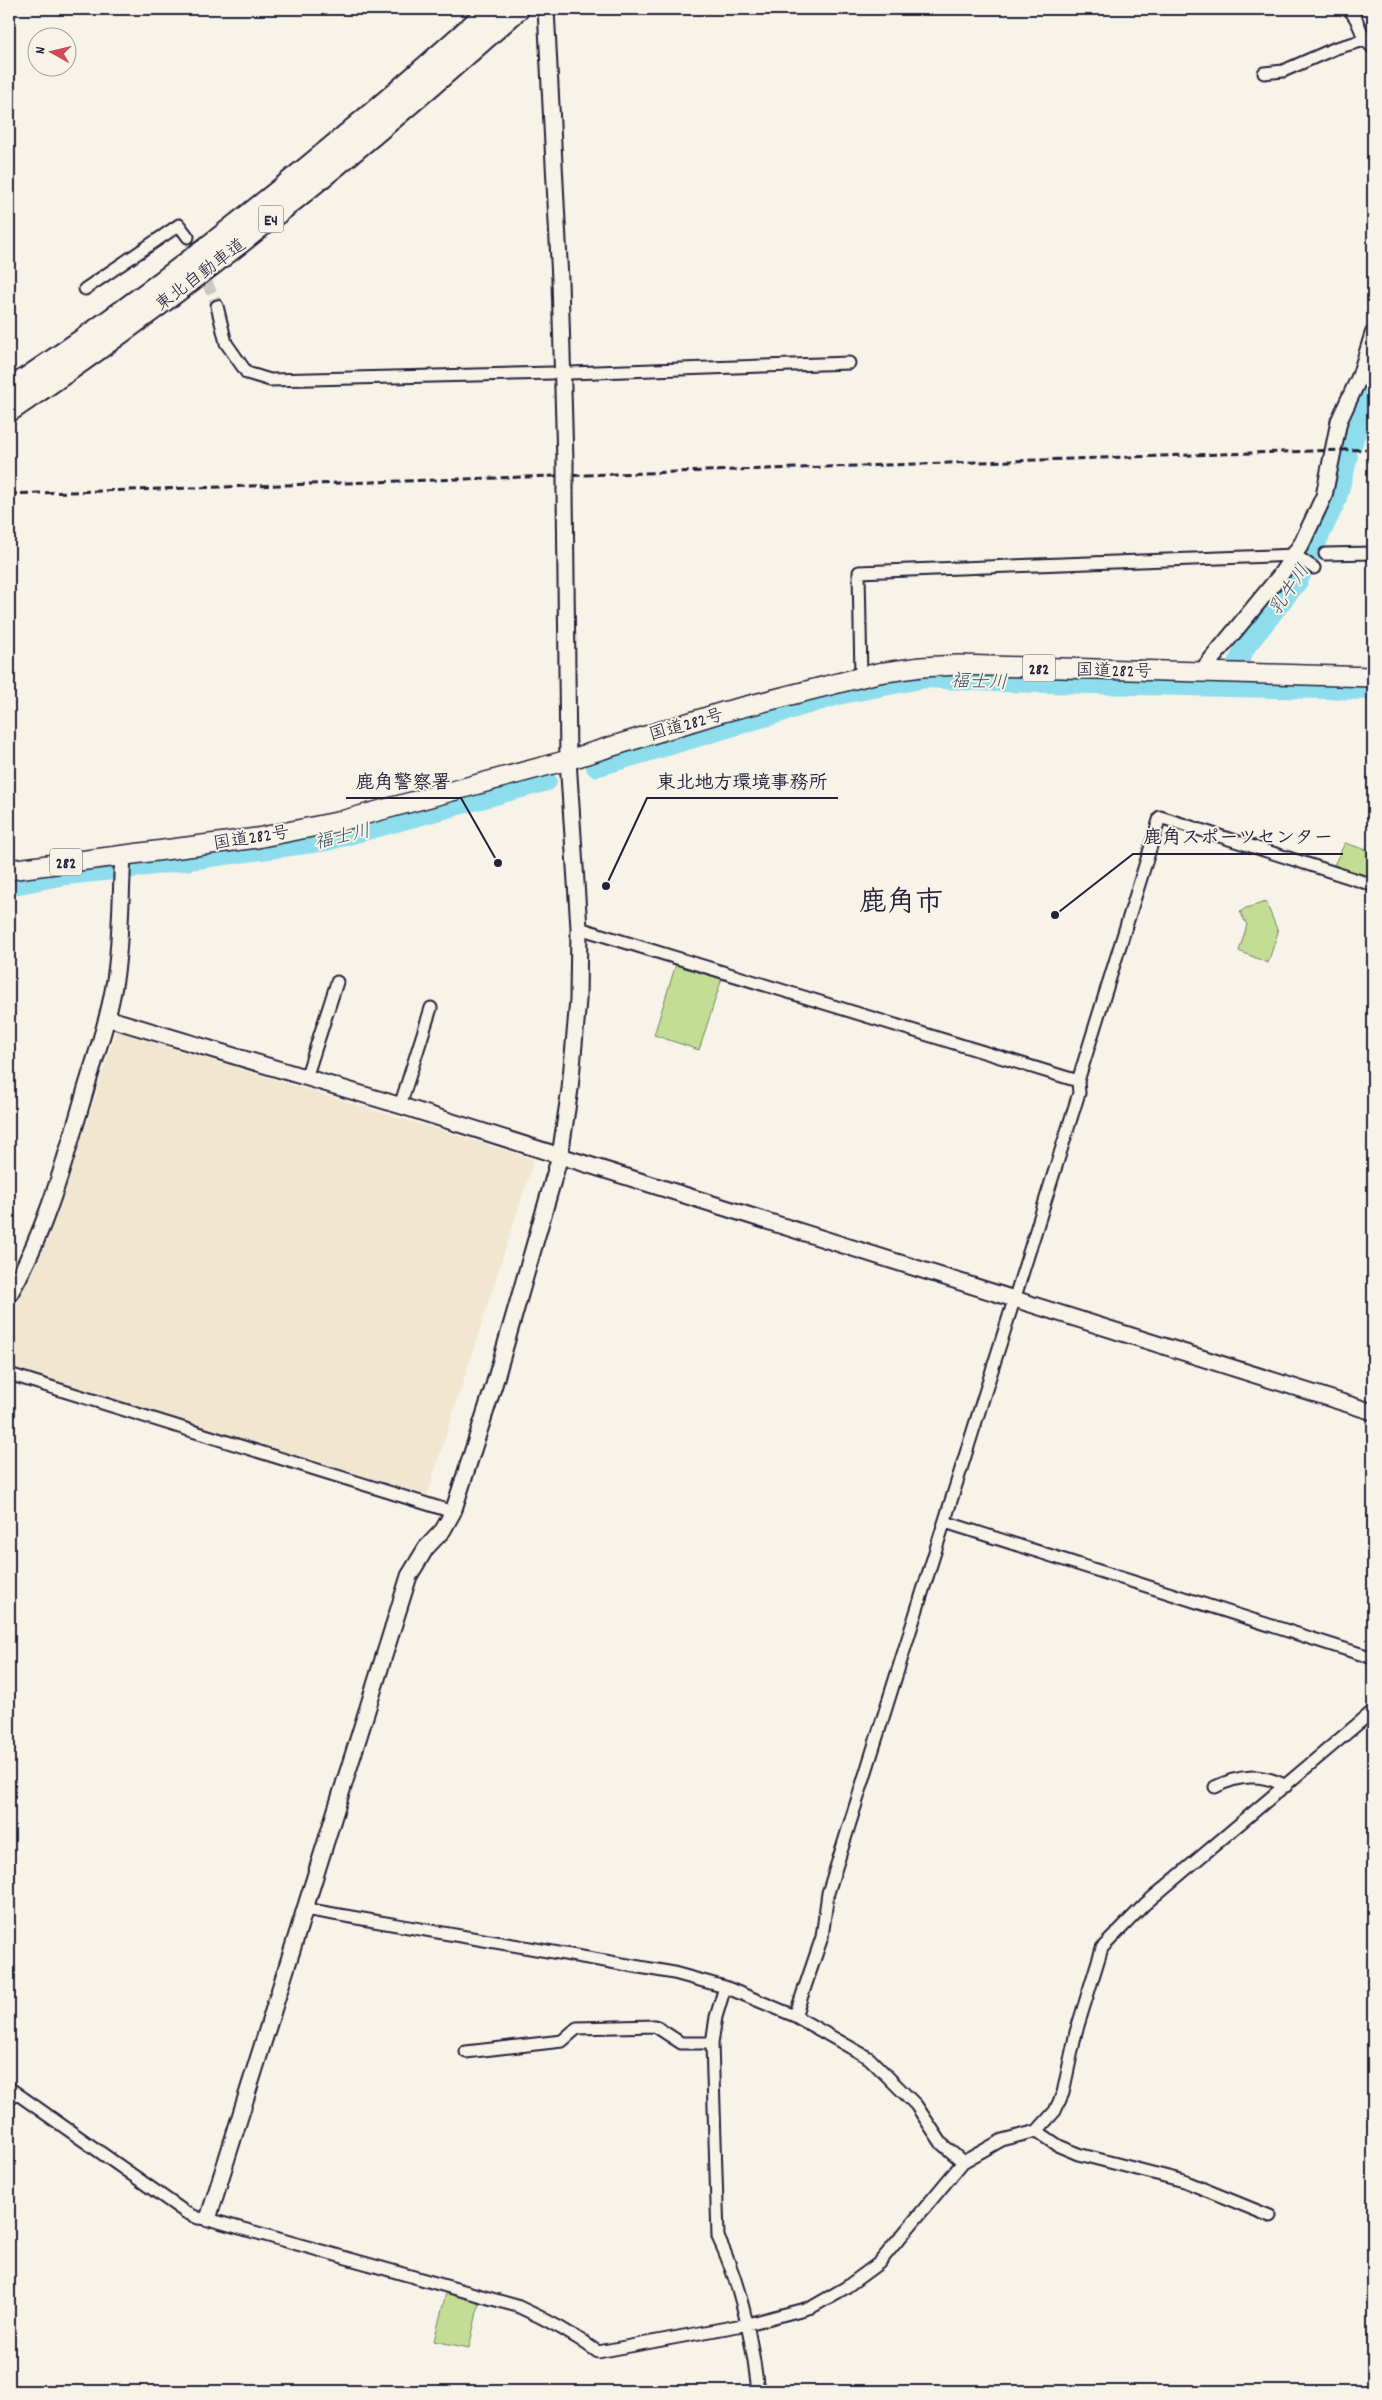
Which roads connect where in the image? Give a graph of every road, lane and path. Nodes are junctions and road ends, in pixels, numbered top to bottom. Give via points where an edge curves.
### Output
1 (491, 9) edge
2 (518, 9) edge
3 (546, 9) edge
4 (1349, 9) edge
5 (1371, 46) edge
6 (1264, 73) dead end
7 (188, 237) dead end
8 (85, 288) dead end
9 (216, 306) tunnel mouth
10 (1373, 334) edge
11 (849, 363) dead end
12 (552, 373) dead end
13 (570, 373) dead end
14 (9, 390) edge
15 (9, 411) edge
16 (1373, 552) edge
17 (1325, 554) dead end
18 (1297, 557) junction
19 (1314, 568) dead end
20 (1207, 672) junction
21 (1373, 677) edge
22 (861, 678) junction
23 (568, 760) junction
24 (123, 854) junction
25 (9, 870) edge
26 (1373, 885) edge
27 (579, 928) junction
28 (337, 982) dead end
29 (431, 1008) dead end
30 (107, 1018) junction
31 (306, 1078) junction
32 (1078, 1081) junction
33 (400, 1106) junction
34 (560, 1156) junction
35 (14, 1277) edge
36 (9, 1295) edge
37 (1014, 1298) junction
38 (9, 1374) edge
39 (1373, 1412) edge
40 (453, 1512) junction
41 (945, 1522) junction
42 (1373, 1658) edge
43 (1373, 1711) edge
44 (1286, 1786) junction
45 (1215, 1787) dead end
46 (305, 1909) junction
47 (725, 1987) junction
48 (795, 2016) junction
49 (712, 2043) junction
50 (466, 2052) dead end
51 (9, 2088) edge
52 (1037, 2131) junction
53 (963, 2162) junction
54 (1270, 2216) dead end
55 (208, 2219) junction
56 (748, 2324) junction
57 (758, 2391) edge

1 - 14 highway, 東北自動車道 / E4 via 243,219 111,320
2 - 15 highway, 東北自動車道 / E4 via 356,150 255,232 121,334
3 - 23 street, bridge via 560,280
4 - 5 street
5 - 6 street via 1336,48 1283,72
7 - 8 street via 179,225
9 - 12 street via 226,343 247,374 270,380
10 - 18 street via 1360,376 1339,420 1324,496
11 - 13 street
16 - 17 street
18 - 19 street
18 - 20 street
18 - 22 street via 859,572
20 - 21 highway, 国道282号 / 282
20 - 22 highway, 国道282号 / 282 via 958,665 921,667
22 - 23 highway, 国道282号 / 282 via 723,712
23 - 24 highway, 国道282号 / 282 via 337,822 257,838
23 - 27 street
24 - 25 highway, 国道282号 / 282
24 - 30 street via 117,965
26 - 32 street via 1160,817
27 - 32 street
27 - 34 street via 578,1000
28 - 31 street
29 - 33 street
30 - 31 street
30 - 35 street via 52,1198
31 - 33 street
32 - 37 street via 1079,1094
33 - 34 street
34 - 37 street
34 - 40 street via 494,1385
35 - 36 street
37 - 39 street
37 - 41 street
38 - 40 street
40 - 46 street via 444,1530 426,1548 409,1576
41 - 42 street
41 - 48 street via 831,1884 822,1937
43 - 44 street
44 - 45 street via 1268,1779 1244,1777
44 - 52 street via 1145,1904 1102,1948 1076,2032 1063,2093 1055,2111
46 - 47 street via 674,1973
46 - 55 street
47 - 48 street
47 - 49 street
48 - 53 street via 868,2058 916,2105 942,2144
49 - 50 street via 681,2043 655,2026 577,2028 562,2041
49 - 56 street via 718,2237
51 - 55 street via 185,2212
52 - 53 street via 1002,2140
52 - 54 street via 1078,2154 1184,2181
53 - 56 street via 879,2263 812,2307
55 - 56 street via 517,2306 549,2320 598,2352
56 - 57 street

